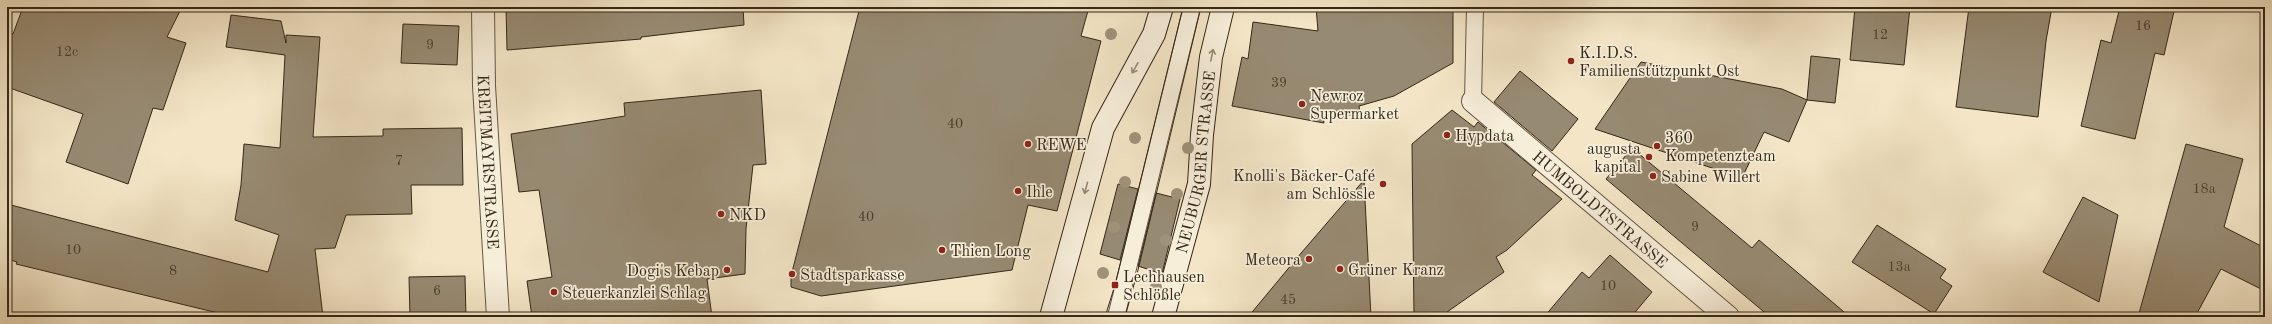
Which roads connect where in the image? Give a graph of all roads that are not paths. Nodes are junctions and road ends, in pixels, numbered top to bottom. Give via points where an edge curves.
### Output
1 (483, 7) edge
2 (1162, 7) edge
3 (1192, 7) edge
4 (1223, 7) edge
5 (1475, 7) edge
6 (1473, 101) joint
7 (498, 317) edge
8 (1051, 317) edge
9 (1116, 317) edge
10 (1163, 317) edge
11 (1728, 317) edge

1 - 7 street, KREITMAYRSTRASSE via 484,86
2 -> 8 street via 1154,34 1103,128
3 - 9 lane
10 -> 4 street, NEUBURGER STRASSE via 1199,184 1211,57
5 - 6 lane
6 - 11 street, HUMBOLDTSTRASSE

